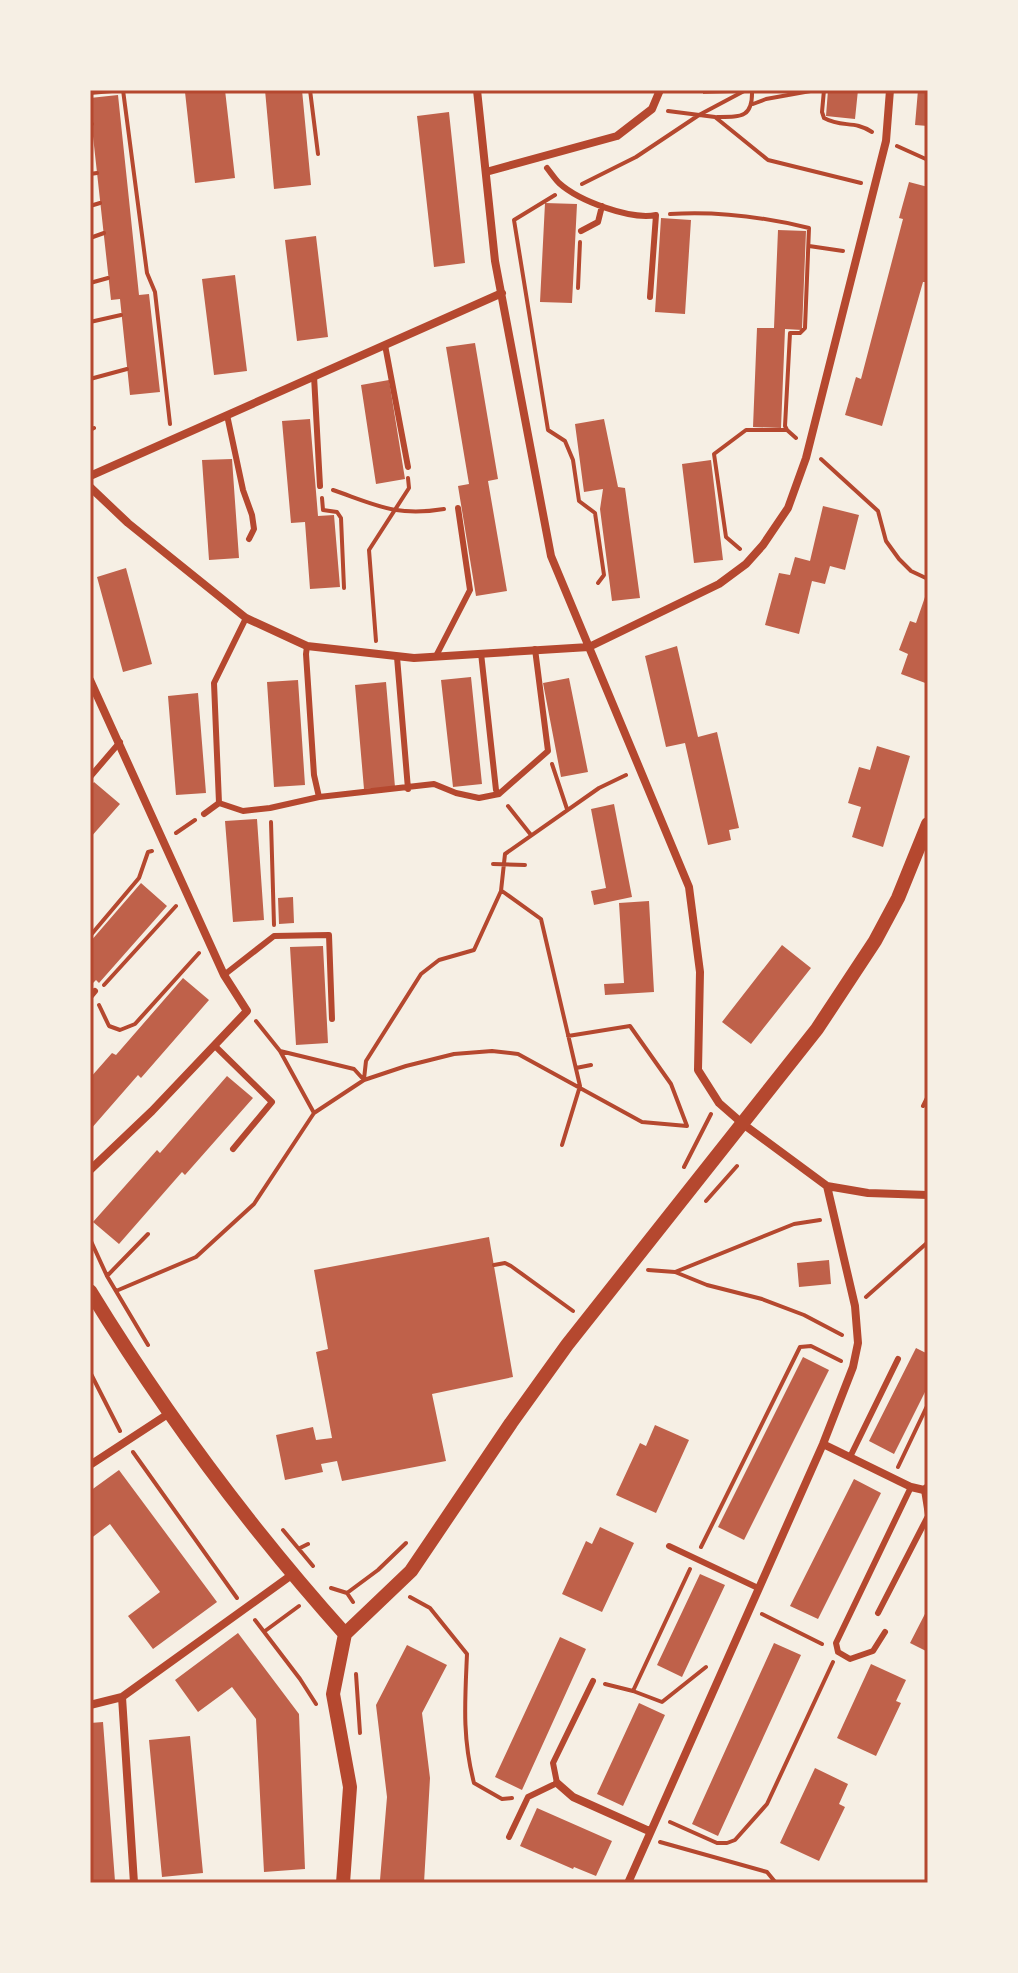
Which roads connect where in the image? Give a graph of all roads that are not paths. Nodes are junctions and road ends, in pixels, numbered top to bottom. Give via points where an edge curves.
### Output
1 (477, 90) edge
2 (660, 90) edge
3 (890, 90) edge
4 (547, 168) dead end
5 (486, 172) junction
6 (602, 206) junction
7 (581, 231) road end
8 (502, 293) junction
9 (650, 297) dead end
10 (385, 344) junction
11 (314, 376) junction
12 (227, 415) junction
13 (408, 467) road end
14 (90, 476) edge
15 (320, 486) road end
16 (90, 487) edge
17 (458, 508) road end
18 (249, 539) dead end
19 (246, 618) junction
20 (307, 646) junction
21 (589, 647) junction
22 (535, 649) junction
23 (481, 653) junction
24 (436, 656) junction
25 (397, 657) junction
26 (90, 680) edge
27 (120, 742) junction
28 (90, 777) edge
29 (408, 789) junction
30 (499, 794) junction
31 (319, 797) junction
32 (219, 803) junction
33 (204, 814) road end
34 (928, 824) edge
35 (224, 975) junction
36 (332, 1019) dead end
37 (215, 1046) junction
38 (743, 1124) junction
39 (233, 1149) dead end
40 (90, 1170) edge
41 (827, 1186) junction
42 (928, 1195) edge
43 (90, 1291) edge
44 (898, 1359) dead end
45 (168, 1414) junction
46 (823, 1444) junction
47 (850, 1457) junction
48 (90, 1465) edge
49 (911, 1487) junction
50 (926, 1488) edge
51 (928, 1515) edge
52 (669, 1546) dead end
53 (293, 1574) junction
54 (758, 1588) junction
55 (878, 1613) dead end
56 (885, 1632) dead end
57 (345, 1634) junction
58 (593, 1681) road end
59 (122, 1697) junction
60 (90, 1705) edge
61 (557, 1783) junction
62 (648, 1834) junction
63 (509, 1837) dead end
64 (134, 1883) edge
65 (343, 1883) edge
66 (628, 1883) edge

1 - 5 street
2 - 5 street via 652,109 617,136
3 - 21 street via 886,141 806,458 788,508 751,558 719,584
4 - 6 lane via 559,183
5 - 8 street
6 - 7 lane via 598,222
6 - 9 lane via 643,218 656,215
8 - 10 street
8 - 21 street via 551,556
10 - 11 street
10 - 13 lane
11 - 12 street
11 - 15 lane
12 - 14 street
12 - 18 lane via 252,515
16 - 19 street
17 - 24 lane via 470,590
19 - 20 street
19 - 32 lane via 214,683
20 - 25 street
20 - 31 lane
21 - 22 street
21 - 38 street via 689,887 700,972 698,1070 719,1103
22 - 23 street
22 - 30 lane via 548,751
23 - 24 street
23 - 30 lane
24 - 25 street
25 - 29 lane
26 - 27 street
27 - 28 lane
27 - 35 street
29 - 30 lane via 434,784 479,798
29 - 31 lane
31 - 32 lane via 243,811
32 - 33 lane
34 - 38 street via 869,952
35 - 36 lane via 274,936 329,935
35 - 37 street via 247,1011
37 - 39 lane via 272,1102
37 - 40 street
38 - 41 street
38 - 57 street via 567,1345 411,1571
41 - 42 street
41 - 46 street via 855,1306 858,1343
43 - 45 street
44 - 47 lane
45 - 48 street
45 - 53 street
46 - 47 street
46 - 54 street
47 - 49 street
49 - 50 street
49 - 56 lane via 836,1643 838,1652 850,1659 873,1651
50 - 51 lane
51 - 55 lane
52 - 54 lane
53 - 57 street
53 - 59 street
54 - 62 street
57 - 65 street via 333,1694 350,1787
58 - 61 lane via 553,1763
59 - 60 street
59 - 64 street
61 - 62 street via 573,1797
61 - 63 lane via 528,1797
62 - 66 street

